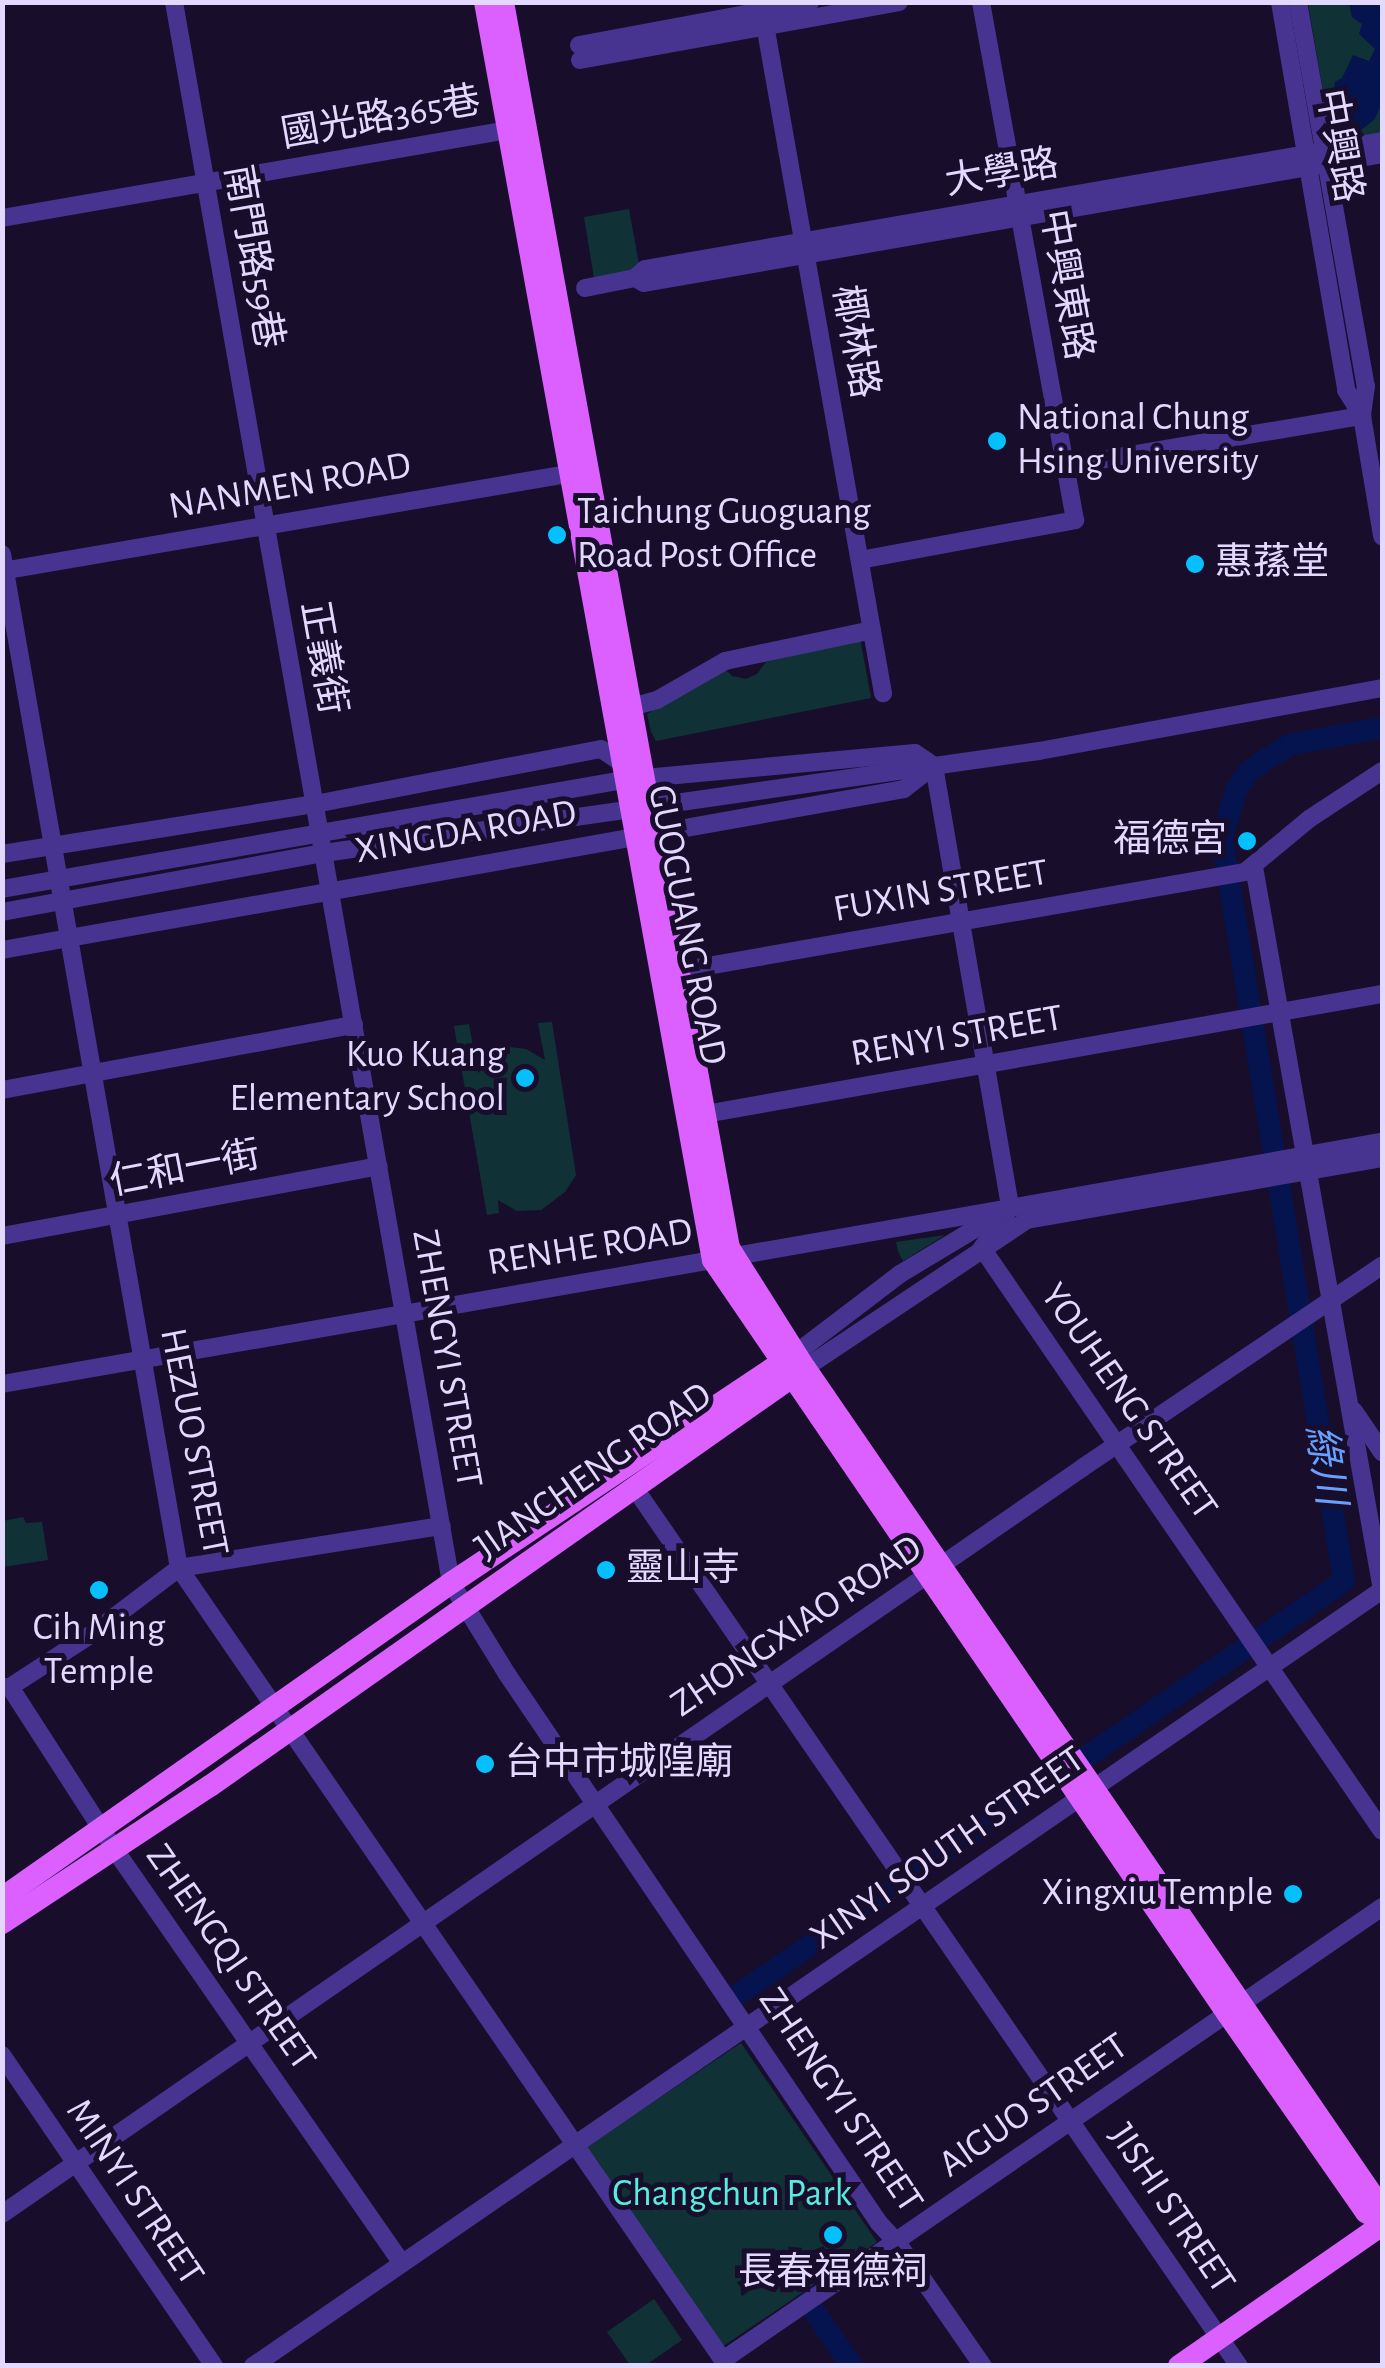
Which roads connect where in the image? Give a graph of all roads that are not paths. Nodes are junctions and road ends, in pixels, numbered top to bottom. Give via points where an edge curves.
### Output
1 (174, 2) edge
2 (485, 2) edge
3 (503, 2) edge
4 (810, 2) edge
5 (899, 2) edge
6 (981, 2) edge
7 (1280, 2) edge
8 (1298, 2) edge
9 (763, 13) edge
10 (579, 52) dead end
11 (517, 128) junction
12 (1382, 141) edge
13 (1382, 154) edge
14 (1316, 159) junction
15 (206, 182) junction
16 (1019, 211) junction
17 (2, 218) edge
18 (804, 248) junction
19 (585, 288) dead end
20 (1374, 385) edge
21 (1346, 390) junction
22 (1362, 416) junction
23 (1065, 466) junction
24 (580, 472) junction
25 (266, 524) junction
26 (1382, 536) edge
27 (860, 560) junction
28 (3, 565) edge
29 (872, 630) junction
30 (1382, 688) edge
31 (883, 693) dead end
32 (631, 707) junction
33 (934, 766) junction
34 (1382, 771) edge
35 (629, 773) junction
36 (315, 804) junction
37 (638, 805) junction
38 (320, 830) junction
39 (643, 836) junction
40 (53, 847) junction
41 (324, 853) junction
42 (2, 854) edge
43 (1247, 870) junction
44 (58, 878) junction
45 (2, 889) edge
46 (330, 890) junction
47 (62, 900) junction
48 (2, 912) edge
49 (961, 921) junction
50 (68, 935) junction
51 (2, 950) edge
52 (678, 971) junction
53 (1382, 994) edge
54 (1273, 1014) junction
55 (354, 1025) junction
56 (987, 1064) junction
57 (92, 1074) junction
58 (2, 1090) edge
59 (696, 1116) junction
60 (1382, 1142) edge
61 (1382, 1158) edge
62 (1300, 1165) junction
63 (379, 1166) junction
64 (1266, 1171) junction
65 (1010, 1208) junction
66 (117, 1215) junction
67 (2, 1236) edge
68 (982, 1248) junction
69 (723, 1258) junction
70 (1382, 1266) edge
71 (1334, 1299) junction
72 (404, 1312) junction
73 (142, 1357) junction
74 (793, 1366) junction
75 (2, 1384) edge
76 (1351, 1406) junction
77 (1118, 1444) junction
78 (1382, 1452) edge
79 (636, 1490) junction
80 (442, 1526) junction
81 (179, 1568) junction
82 (936, 1572) junction
83 (451, 1583) junction
84 (1382, 1590) edge
85 (462, 1606) junction
86 (1268, 1662) junction
87 (769, 1683) junction
88 (6, 1687) edge
89 (281, 1719) junction
90 (1084, 1786) junction
91 (596, 1806) junction
92 (101, 1828) junction
93 (1382, 1831) edge
94 (115, 1850) junction
95 (2, 1898) edge
96 (918, 1899) junction
97 (1382, 1906) edge
98 (2, 1924) edge
99 (424, 1924) junction
100 (1235, 2008) junction
101 (749, 2026) junction
102 (249, 2043) junction
103 (2, 2055) edge
104 (1070, 2118) junction
105 (574, 2142) junction
106 (73, 2165) junction
107 (1382, 2209) edge
108 (2, 2214) edge
109 (1382, 2224) edge
110 (897, 2242) junction
111 (1382, 2243) edge
112 (400, 2262) junction
113 (1228, 2350) edge
114 (725, 2363) edge
115 (214, 2366) edge
116 (253, 2366) edge
117 (983, 2366) edge
118 (1179, 2366) edge
119 (1201, 2366) edge

1 - 15 street, 南門路59巷
2 - 11 main road, GUOGUANG ROAD
3 - 11 main road, GUOGUANG ROAD
4 - 9 street
5 - 9 street
6 - 16 street, 中興東路
7 - 14 street, 中興路
8 - 14 street, 中興路
9 - 10 street
9 - 18 street, 椰林路
11 - 15 street, 國光路365巷
11 - 24 main road, GUOGUANG ROAD
12 - 14 street, 大學路
13 - 14 street, 大學路
14 - 16 street, 大學路
14 - 20 street, 中興路
14 - 21 street, 中興路
15 - 17 street, 國光路365巷
15 - 25 street, 南門路59巷
16 - 18 street, 大學路
16 - 23 street, 中興東路
18 - 19 street, 大學路
18 - 27 street, 椰林路
20 - 21 street
20 - 22 street, 中興路
21 - 22 street, 中興路
22 - 23 street
22 - 26 street, 中興路
23 - 27 street, 中興東路 via 1075,520
24 - 25 street, NANMEN ROAD
24 - 32 main road, GUOGUANG ROAD
24 - 35 main road, GUOGUANG ROAD
25 - 28 street, NANMEN ROAD
25 - 36 street, 正義街
27 - 29 street, 椰林路
28 - 40 street, HEZUO STREET
29 - 31 street, 椰林路
29 - 32 street via 724,660 657,700
30 - 33 street, XINGDA ROAD
32 - 35 main road, GUOGUANG ROAD
33 - 35 street, XINGDA ROAD via 916,752
33 - 37 street, XINGDA ROAD
33 - 39 street, XINGDA ROAD via 904,789
33 - 49 street
34 - 43 street
35 - 36 street, XINGDA ROAD via 601,749
35 - 37 main road, GUOGUANG ROAD
35 - 38 street, XINGDA ROAD
36 - 38 street, ZHENGYI STREET
36 - 40 street, XINGDA ROAD
37 - 39 main road, GUOGUANG ROAD
37 - 41 street, XINGDA ROAD
38 - 41 street, ZHENGYI STREET
38 - 44 street, XINGDA ROAD
39 - 46 street, XINGDA ROAD
39 - 52 main road, GUOGUANG ROAD
39 - 59 main road, GUOGUANG ROAD
40 - 42 street, XINGDA ROAD
40 - 44 street, HEZUO STREET
41 - 46 street, ZHENGYI STREET
41 - 47 street, XINGDA ROAD
43 - 49 street, FUXIN STREET
43 - 54 street
44 - 45 street, XINGDA ROAD
44 - 47 street, HEZUO STREET
46 - 50 street, XINGDA ROAD
46 - 55 street, ZHENGYI STREET
47 - 48 street, XINGDA ROAD
47 - 50 street, HEZUO STREET
49 - 52 street, FUXIN STREET
49 - 56 street
50 - 51 street, XINGDA ROAD
50 - 57 street, HEZUO STREET
52 - 59 main road, GUOGUANG ROAD
53 - 54 street
54 - 56 street, RENYI STREET
54 - 62 street
55 - 57 street
55 - 63 street, ZHENGYI STREET
56 - 59 street, RENYI STREET
56 - 65 street
57 - 58 street
57 - 66 street, HEZUO STREET
59 - 69 main road, GUOGUANG ROAD
60 - 62 street
61 - 62 street
62 - 64 street
62 - 71 street
63 - 66 street, 仁和一街
63 - 72 street, ZHENGYI STREET
64 - 65 street, JIANCHENG ROAD
64 - 68 street, JIANCHENG ROAD via 1027,1220
65 - 68 street
65 - 69 street, RENHE ROAD
65 - 74 street, JIANCHENG ROAD via 900,1274
66 - 67 street, 仁和一街
66 - 73 street, HEZUO STREET
68 - 74 street, JIANCHENG ROAD
68 - 77 street, YOUHENG STREET
69 - 72 street, RENHE ROAD
69 - 74 main road, GUOGUANG ROAD
70 - 71 street, ZHONGXIAO ROAD
71 - 76 street
71 - 77 street, ZHONGXIAO ROAD
72 - 73 street, RENHE ROAD
72 - 80 street, ZHENGYI STREET
73 - 75 street, RENHE ROAD
73 - 81 street, HEZUO STREET
74 - 79 main road, JIANCHENG ROAD
74 - 82 main road, GUOGUANG ROAD
74 - 83 main road, JIANCHENG ROAD
76 - 78 street
76 - 84 street
77 - 82 street, ZHONGXIAO ROAD
77 - 86 street, YOUHENG STREET
79 - 85 main road, JIANCHENG ROAD
79 - 87 street
80 - 81 street
80 - 83 street, ZHENGYI STREET
81 - 88 street
81 - 89 street, HEZUO STREET
82 - 87 street, ZHONGXIAO ROAD
82 - 90 main road, GUOGUANG ROAD
83 - 85 street, ZHENGYI STREET
83 - 89 main road, JIANCHENG ROAD
84 - 86 street, XINYI SOUTH STREET
85 - 89 main road, JIANCHENG ROAD
85 - 91 street, ZHENGYI STREET
86 - 90 street, XINYI SOUTH STREET
86 - 93 street
87 - 91 street, ZHONGXIAO ROAD
87 - 96 street, JISHI STREET
88 - 92 street, ZHENGQI STREET
89 - 92 main road, JIANCHENG ROAD
89 - 94 main road, JIANCHENG ROAD
89 - 99 street, HEZUO STREET
90 - 96 street, XINYI SOUTH STREET
90 - 100 main road
91 - 99 street, ZHONGXIAO ROAD
91 - 101 street, ZHENGYI STREET
92 - 94 street, ZHENGQI STREET
92 - 95 main road, JIANCHENG ROAD
94 - 98 main road, JIANCHENG ROAD
94 - 102 street, ZHENGQI STREET
96 - 101 street, XINYI SOUTH STREET
96 - 104 street, JISHI STREET
97 - 100 street, AIGUO STREET
99 - 102 street, ZHONGXIAO ROAD
99 - 105 street, HEZUO STREET
100 - 104 street, AIGUO STREET
100 - 107 main road
100 - 109 main road via 1366,2212
101 - 105 street, XINYI SOUTH STREET
101 - 110 street, ZHENGYI STREET
102 - 106 street, ZHONGXIAO ROAD
102 - 112 street, ZHENGQI STREET
103 - 106 street, MINYI STREET
104 - 110 street, AIGUO STREET
104 - 113 street, JISHI STREET
105 - 112 street, XINYI SOUTH STREET
105 - 114 street, HEZUO STREET
106 - 108 street, ZHONGXIAO ROAD
106 - 115 street, MINYI STREET
109 - 113 main road
110 - 114 street, AIGUO STREET
110 - 117 street, ZHENGYI STREET
111 - 113 main road
112 - 116 street, XINYI SOUTH STREET
113 - 118 main road
113 - 119 main road

